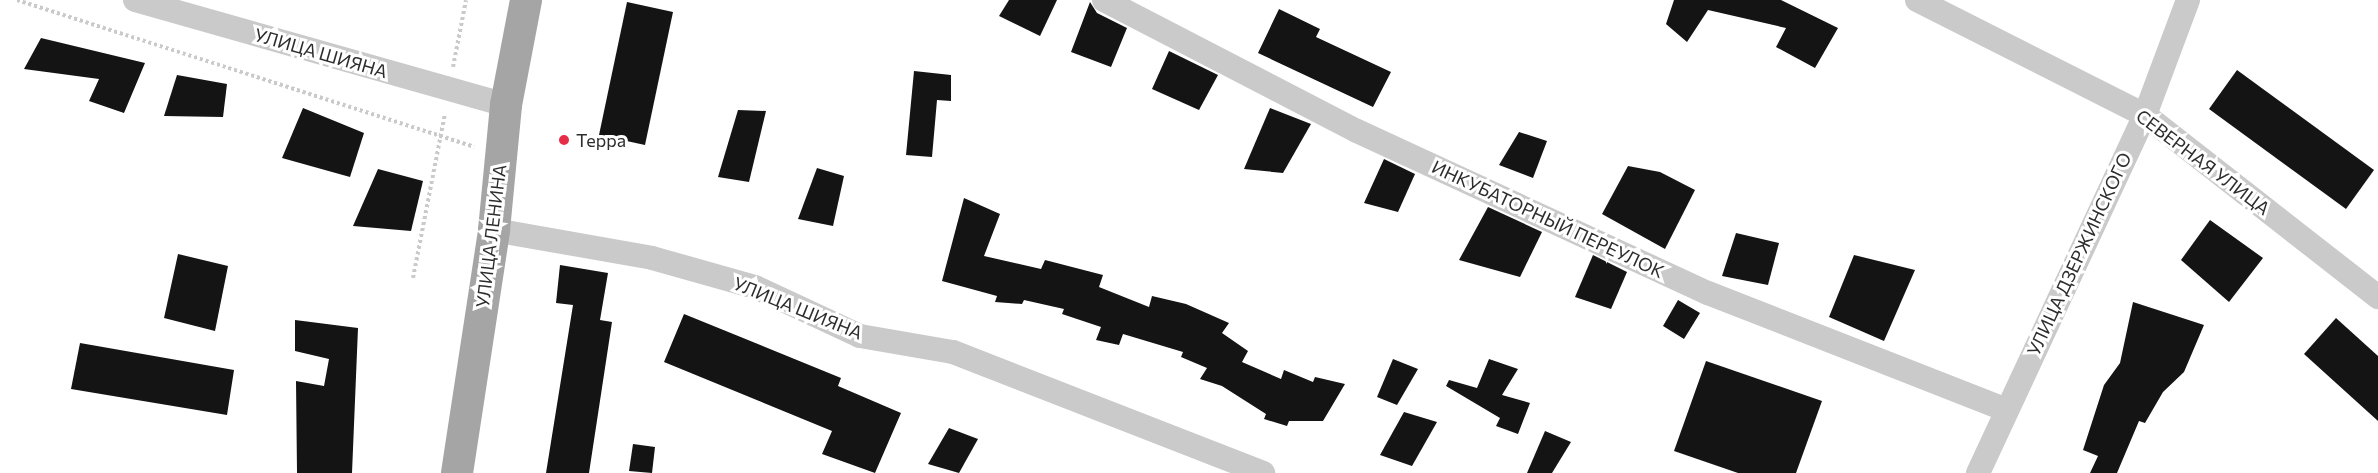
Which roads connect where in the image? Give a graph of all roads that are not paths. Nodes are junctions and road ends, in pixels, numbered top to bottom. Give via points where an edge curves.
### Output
1 (135, 0) edge
2 (526, 0) edge
3 (1104, 0) edge
4 (1917, 0) edge
5 (2188, 0) edge
6 (506, 105) junction
7 (2145, 115) junction
8 (494, 230) junction
9 (2378, 297) edge
10 (2006, 410) junction
11 (458, 473) edge
12 (1263, 473) edge
13 (1978, 473) edge

1 - 6 street, УЛИЦА ШИЯНА
2 - 6 main road, УЛИЦА ЛЕНИНА
3 - 10 street, ИНКУБАТОРНЫЙ ПЕРЕУЛОК via 1357,131 1708,293
4 - 7 street, СЕВЕРНАЯ УЛИЦА
5 - 7 street, УЛИЦА ДЗЕРЖИНСКОГО
6 - 8 main road, УЛИЦА ЛЕНИНА
7 - 9 street, СЕВЕРНАЯ УЛИЦА
7 - 10 street, УЛИЦА ДЗЕРЖИНСКОГО
8 - 11 main road, УЛИЦА ЛЕНИНА
8 - 12 street, УЛИЦА ШИЯНА via 652,258 755,287 860,336 953,352
10 - 13 street, УЛИЦА ДЗЕРЖИНСКОГО

